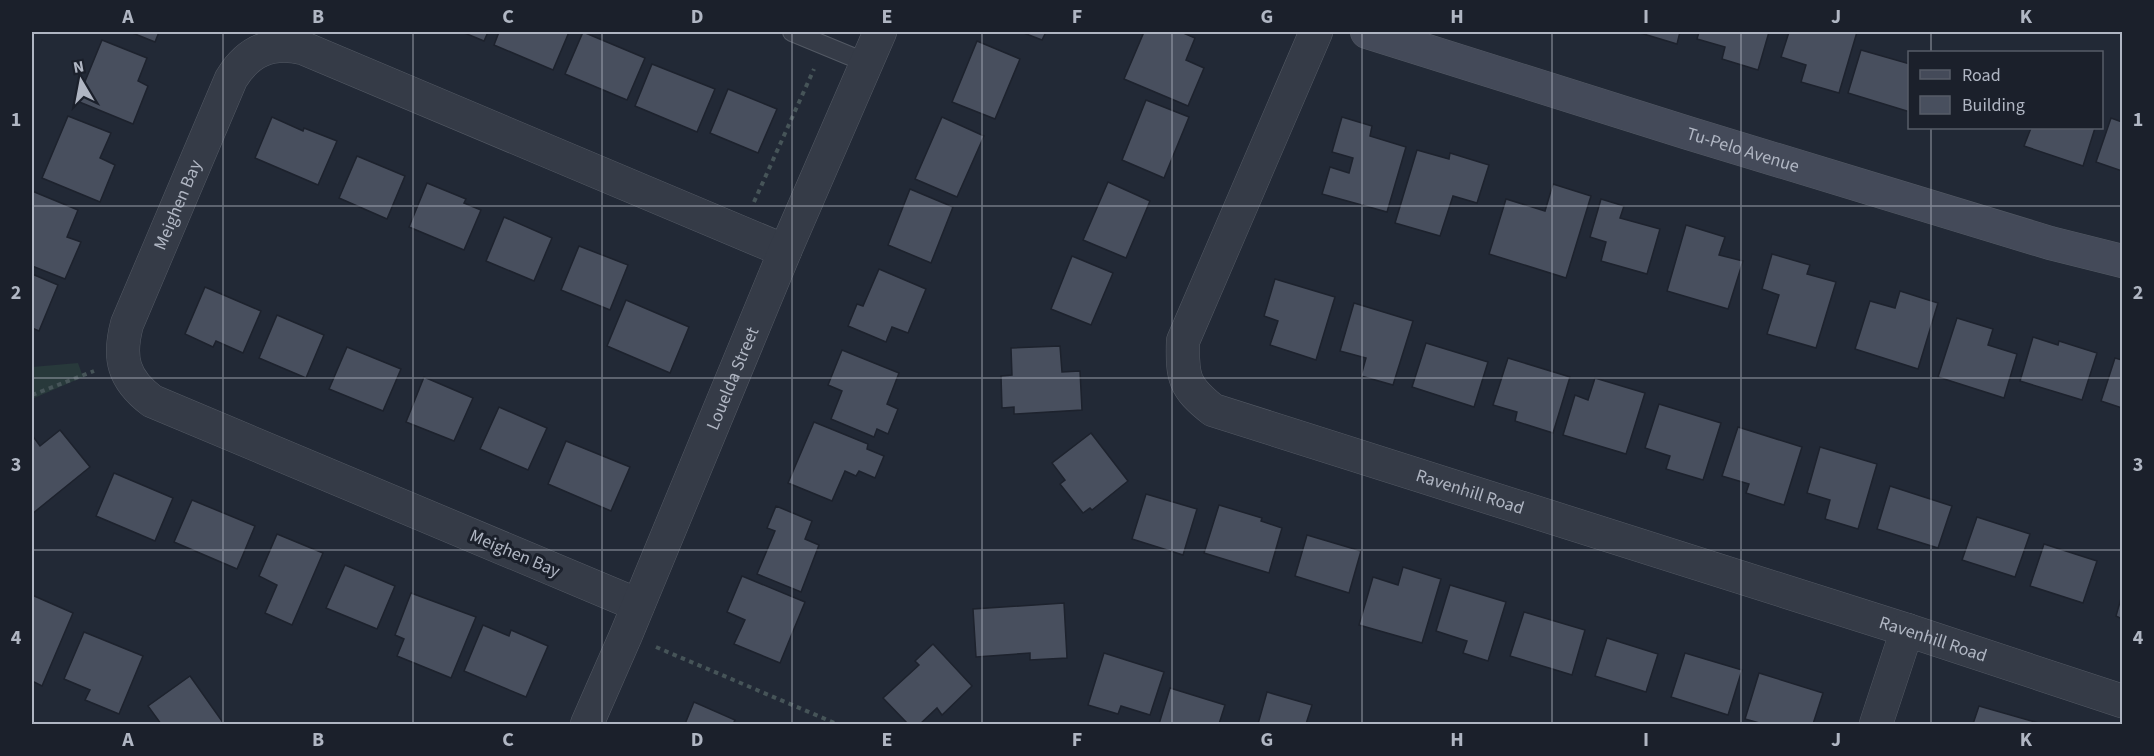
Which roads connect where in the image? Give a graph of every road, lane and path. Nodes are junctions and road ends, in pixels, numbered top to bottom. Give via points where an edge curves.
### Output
1 (792, 32) edge
2 (880, 32) edge
3 (1316, 32) edge
4 (1367, 32) edge
5 (825, 45) junction
6 (867, 63) junction
7 (740, 232) junction
8 (785, 251) junction
9 (2122, 261) edge
10 (122, 360) junction
11 (32, 394) edge
12 (638, 605) junction
13 (1907, 630) junction
14 (626, 635) junction
15 (2122, 701) edge
16 (587, 724) edge
17 (837, 724) edge
18 (1876, 724) edge

1 - 5 lane
2 - 6 street, Louelda Street
3 - 13 street, Ravenhill Road via 1183,341 1185,381 1197,397 1213,410
4 - 9 street, Tu-Pelo Avenue via 2050,243
5 - 6 lane
5 - 7 path
6 - 8 street, Louelda Street
7 - 8 street, Meighen Bay
7 - 10 street, Meighen Bay via 303,48 275,46 250,56 231,79 127,324
8 - 12 street, Louelda Street
10 - 11 path
10 - 12 street, Meighen Bay via 138,391 152,400
12 - 14 street, Louelda Street
13 - 15 street, Ravenhill Road
13 - 18 street
14 - 16 street, Louelda Street
14 - 17 path

